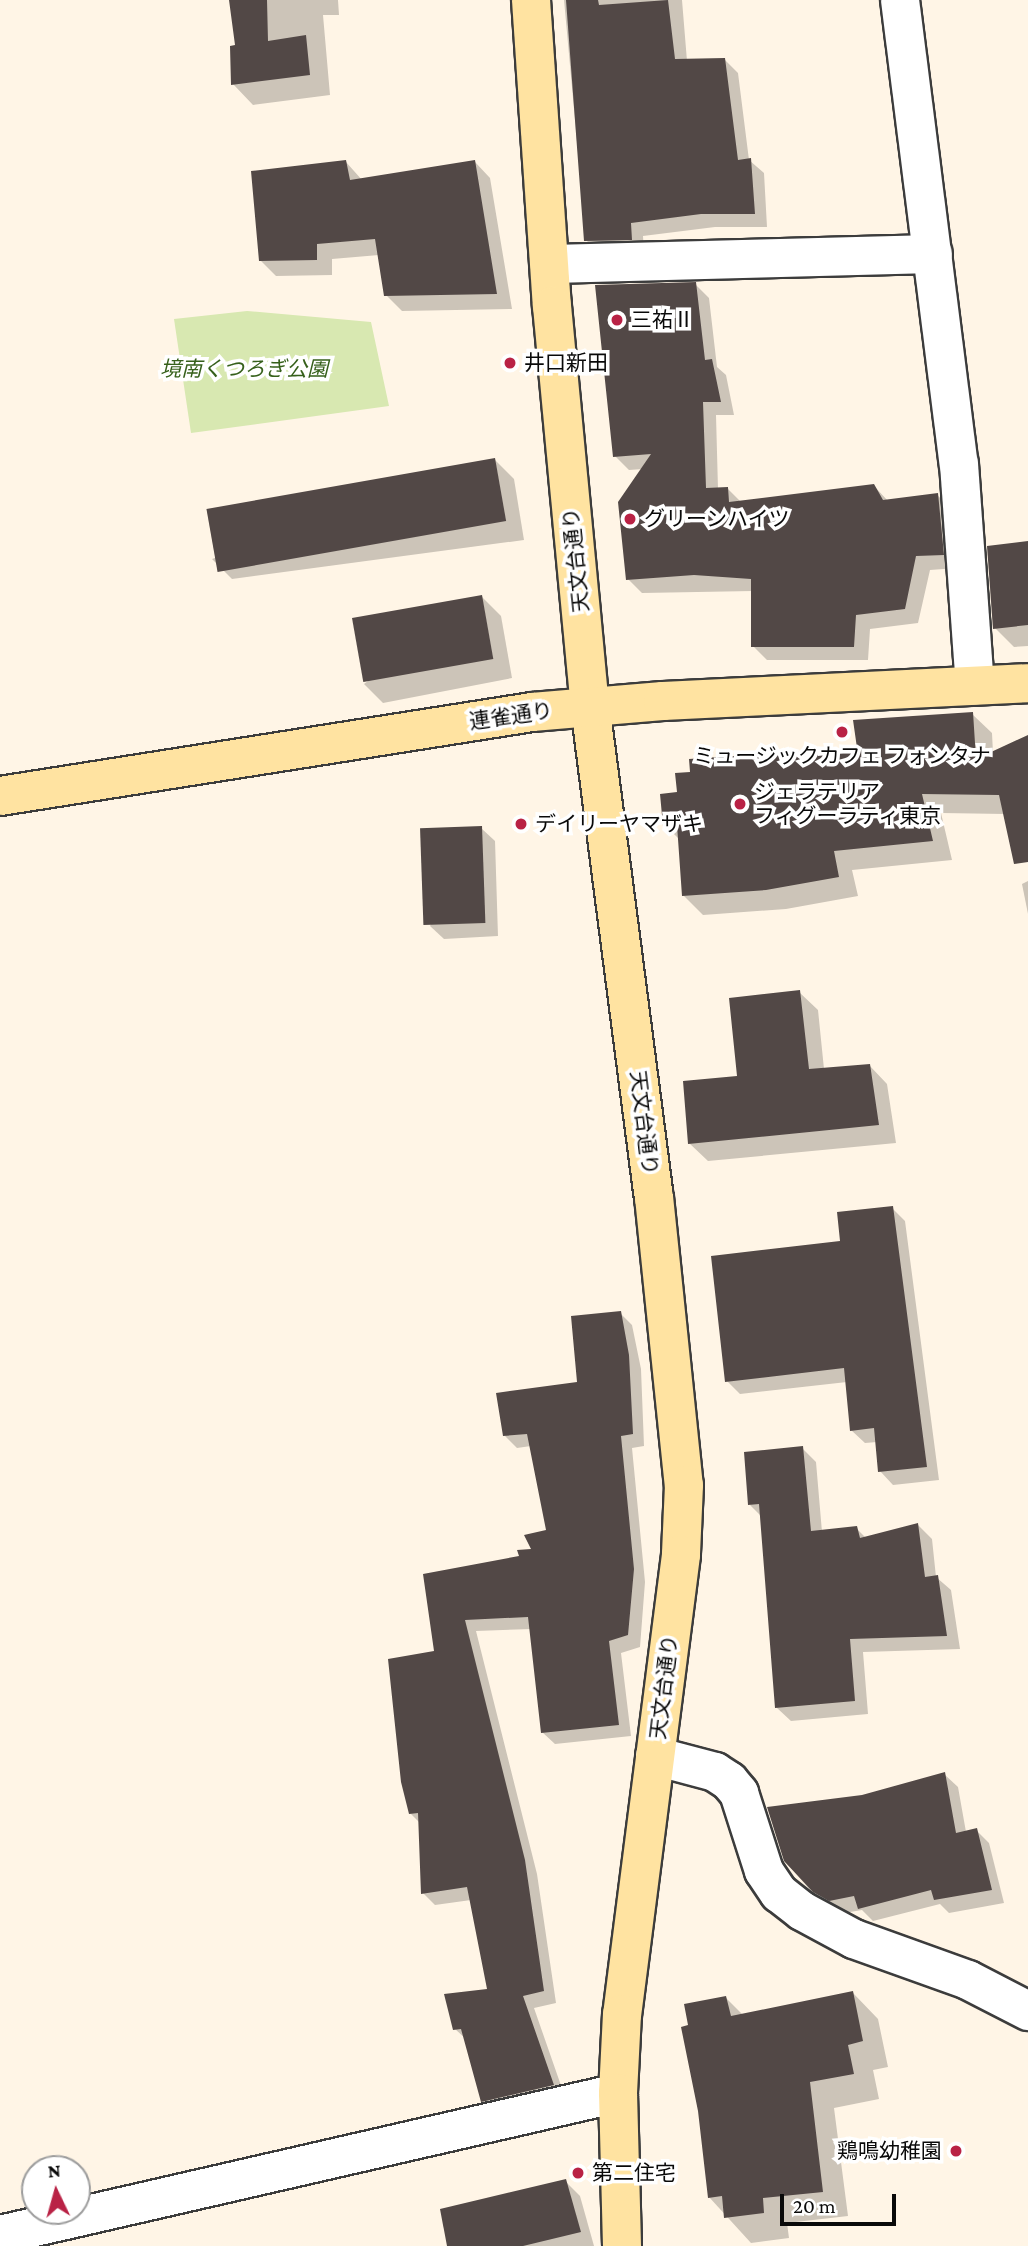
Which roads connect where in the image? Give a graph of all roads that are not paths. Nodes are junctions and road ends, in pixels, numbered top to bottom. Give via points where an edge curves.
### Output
1 (531, 0) edge
2 (900, 0) edge
3 (933, 254) junction
4 (552, 264) junction
5 (1028, 683) edge
6 (975, 685) junction
7 (590, 706) junction
8 (0, 796) edge
9 (655, 1756) junction
10 (1028, 2011) edge
11 (618, 2093) junction
12 (0, 2235) edge
13 (622, 2246) edge

1 - 4 main road, 天文台通り
2 - 3 street
3 - 4 street
3 - 6 street via 959,464
4 - 7 main road, 天文台通り
5 - 6 main road, 連雀通り
6 - 7 main road, 連雀通り
7 - 8 main road, 連雀通り
7 - 9 main road, 天文台通り via 654,1197 684,1485 681,1555
9 - 10 street via 715,1772 729,1781 739,1793 764,1871 779,1893 802,1911 854,1939 968,1980
9 - 11 main road, 天文台通り via 622,2014
11 - 12 street
11 - 13 main road, 天文台通り

